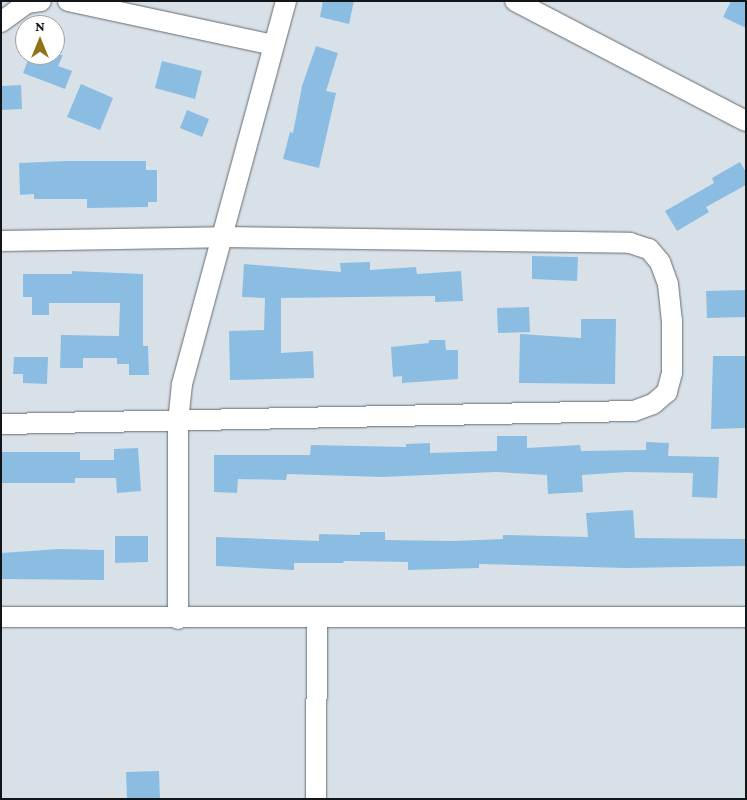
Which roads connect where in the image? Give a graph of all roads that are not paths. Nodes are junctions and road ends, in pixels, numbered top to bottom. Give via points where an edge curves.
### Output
1 (41, 1) edge
2 (68, 1) edge
3 (286, 1) edge
4 (516, 1) edge
5 (1, 22) edge
6 (273, 45) junction
7 (746, 121) edge
8 (222, 237) junction
9 (1, 241) edge
10 (178, 422) junction
11 (1, 424) edge
12 (1, 617) edge
13 (746, 617) edge
14 (178, 619) junction
15 (317, 619) junction
16 (316, 799) edge

1 - 5 street via 27,3
2 - 6 street
3 - 6 street
4 - 7 street
6 - 8 street
8 - 9 street
8 - 10 street via 182,384
8 - 10 street via 630,243 649,249 660,262 668,284 672,373 667,392 653,404 609,414
10 - 11 street
10 - 14 street
12 - 14 street
13 - 15 street
14 - 15 street
15 - 16 street

